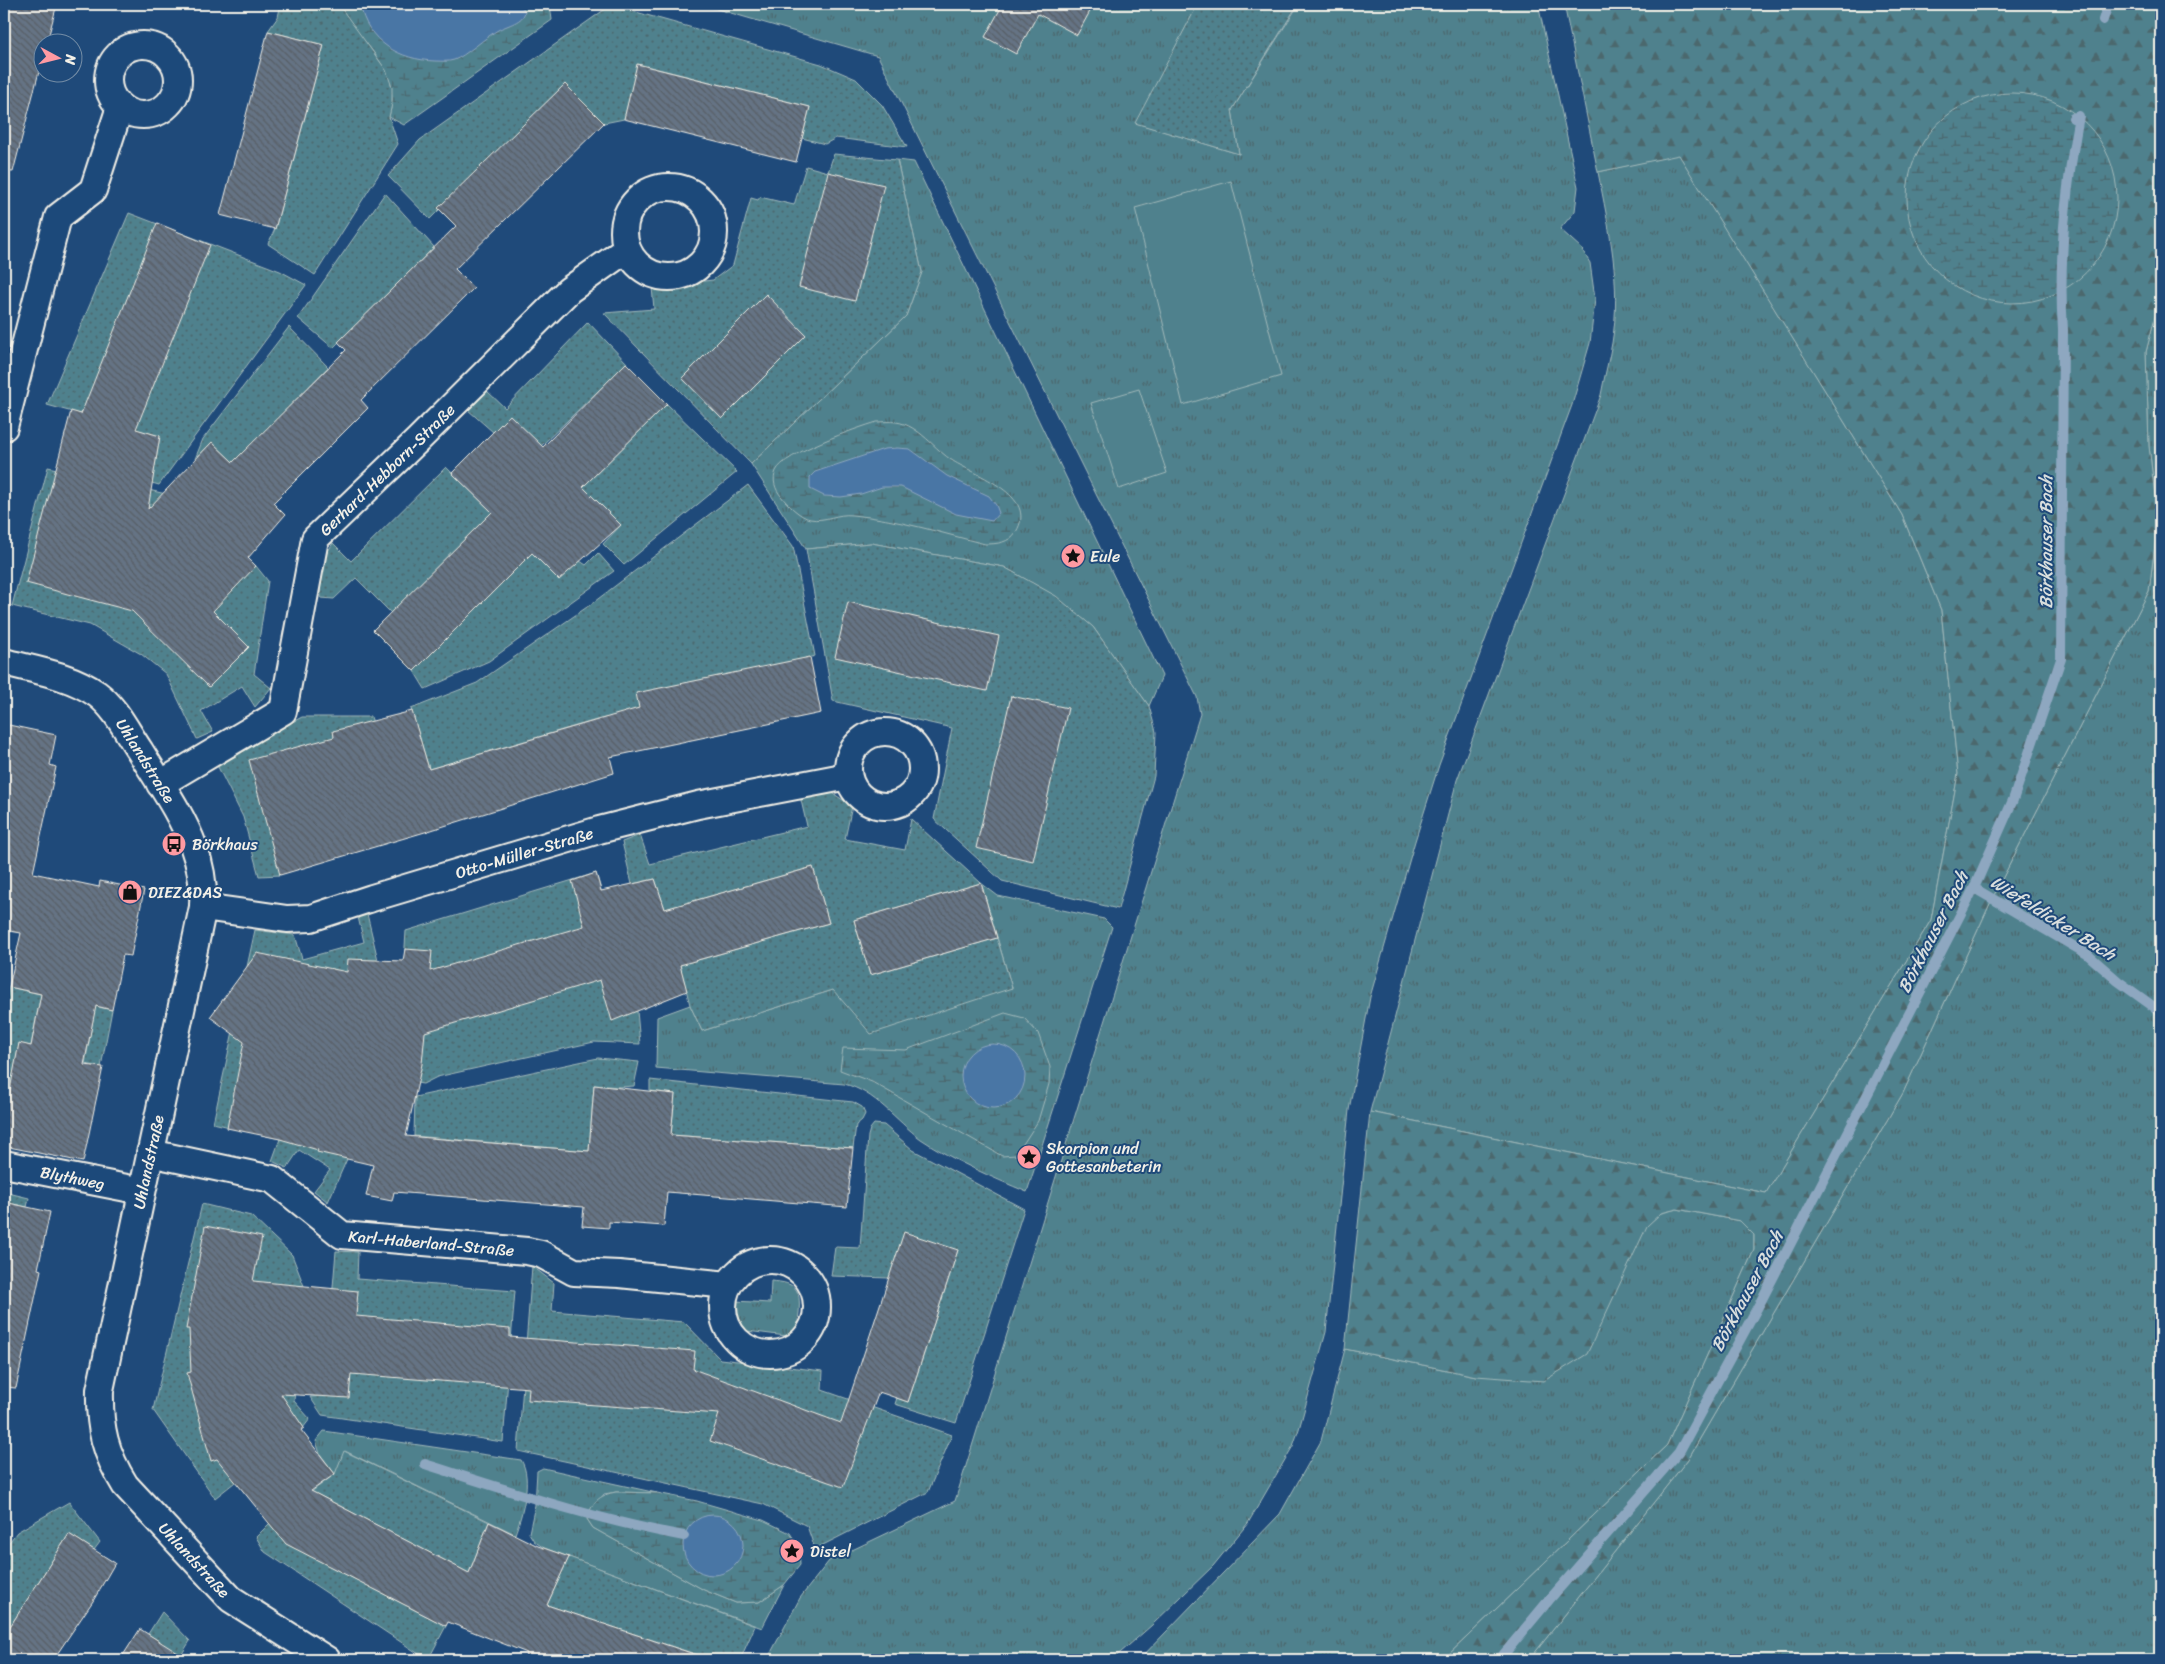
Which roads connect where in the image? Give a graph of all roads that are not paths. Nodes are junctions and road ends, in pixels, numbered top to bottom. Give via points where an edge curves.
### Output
1 (120, 107) dead end
2 (627, 249) dead end
3 (11, 370) edge
4 (4, 427) edge
5 (4, 662) edge
6 (848, 776) dead end
7 (160, 784) junction
8 (203, 907) junction
9 (150, 1153) junction
10 (4, 1164) edge
11 (142, 1191) junction
12 (728, 1285) dead end
13 (327, 1660) edge

1 - 3 street via 93,190 58,217
2 - 7 street, Gerhard-Hebborn-Straße via 569,290 315,539 283,711
3 - 4 street
5 - 7 street, Uhlandstraße via 64,677 98,695 113,709
6 - 8 street, Otto-Müller-Straße via 698,805 599,830 311,918 287,919
7 - 8 street, Uhlandstraße via 194,847 201,873
8 - 9 street, Uhlandstraße
9 - 11 street, Uhlandstraße
9 - 12 street, Karl-Haberland-Straße via 272,1179 342,1236 527,1251 541,1254 574,1272
10 - 11 street, Blythweg
11 - 13 street, Uhlandstraße via 100,1390 102,1430 108,1453 125,1485 231,1599

